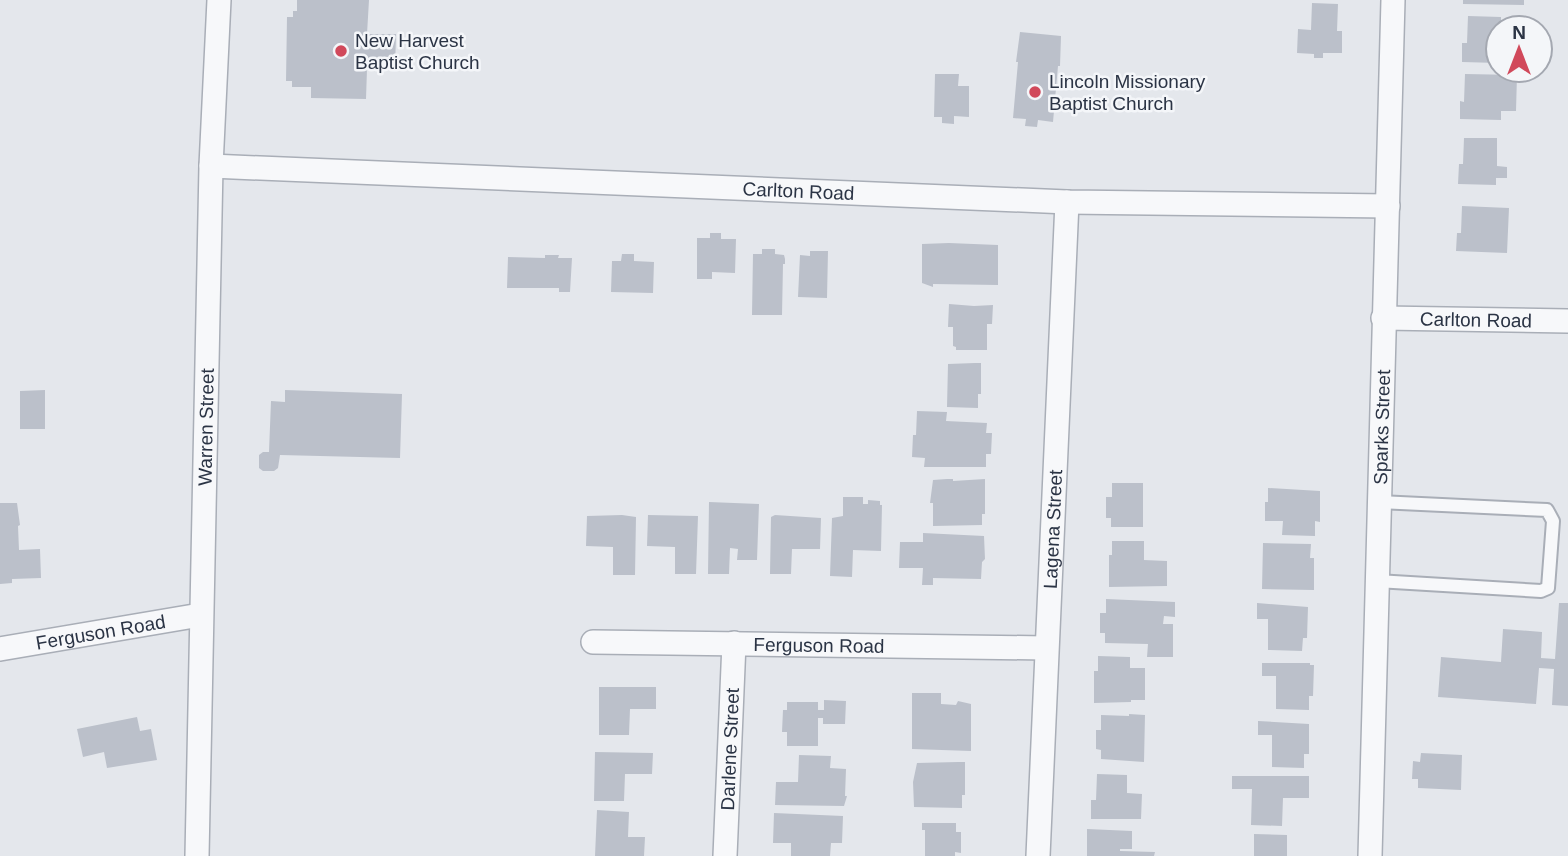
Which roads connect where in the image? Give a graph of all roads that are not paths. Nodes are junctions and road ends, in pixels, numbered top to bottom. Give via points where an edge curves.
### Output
1 (219, 0) edge
2 (1393, 0) edge
3 (211, 166) junction
4 (1068, 202) junction
5 (1388, 206) junction
6 (1383, 318) junction
7 (1568, 321) edge
8 (1379, 502) junction
9 (1377, 581) junction
10 (200, 615) junction
11 (593, 642) dead end
12 (734, 643) junction
13 (1046, 648) junction
14 (0, 649) edge
15 (197, 856) edge
16 (725, 856) edge
17 (1038, 856) edge
18 (1370, 856) edge

1 - 3 street, Warren Street
2 - 5 street, Sparks Street
3 - 4 street, Carlton Road
3 - 10 street, Warren Street
4 - 5 street, Carlton Road
4 - 13 street, Lagena Street
5 - 6 street, Sparks Street
6 - 7 street, Carlton Road
6 - 8 street, Sparks Street
8 - 9 street, Sparks Street
8 - 9 lane via 1547,510 1553,521 1548,588 1541,591
9 - 18 street, Sparks Street
10 - 14 street, Ferguson Road
10 - 15 street, Warren Street
11 - 12 street, Ferguson Road
12 - 13 street, Ferguson Road
12 - 16 street, Darlene Street
13 - 17 street, Lagena Street

